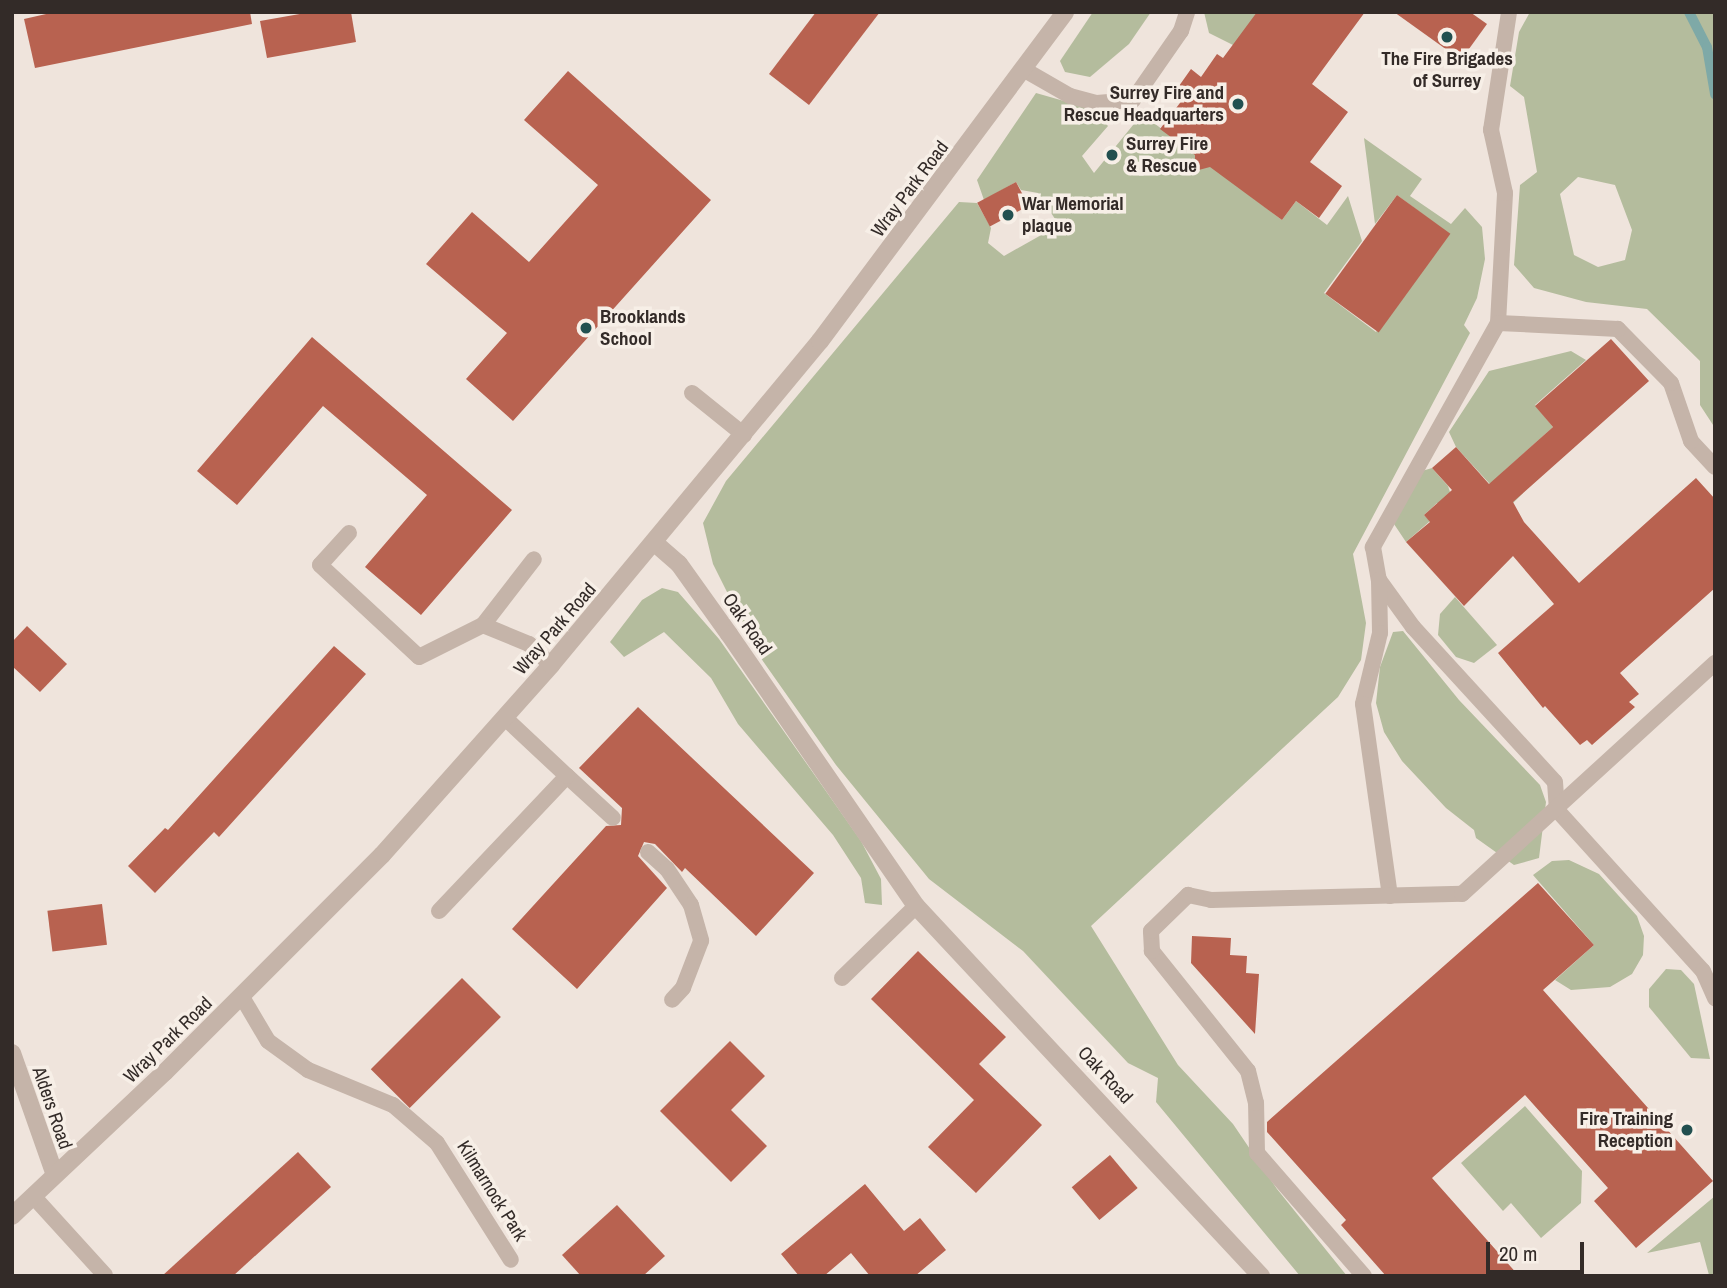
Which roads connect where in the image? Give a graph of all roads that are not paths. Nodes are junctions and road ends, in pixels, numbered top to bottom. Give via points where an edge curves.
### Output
1 (1065, 12) edge
2 (1187, 12) edge
3 (1509, 12) edge
4 (1023, 69) junction
5 (1498, 323) junction
6 (692, 393) dead end
7 (744, 435) junction
8 (1715, 467) edge
9 (349, 533) dead end
10 (656, 544) junction
11 (534, 559) dead end
12 (1379, 580) junction
13 (483, 625) junction
14 (1715, 663) edge
15 (551, 665) junction
16 (505, 718) junction
17 (568, 776) junction
18 (1557, 810) junction
19 (612, 818) dead end
20 (648, 852) dead end
21 (1390, 897) junction
22 (916, 906) junction
23 (439, 911) dead end
24 (842, 978) dead end
25 (242, 998) junction
26 (1715, 999) edge
27 (672, 1000) dead end
28 (12, 1053) edge
29 (55, 1175) junction
30 (33, 1196) junction
31 (12, 1216) edge
32 (511, 1260) dead end
33 (105, 1275) edge
34 (1261, 1276) edge
35 (1364, 1276) edge

1 - 4 street, Wray Park Road
2 - 4 lane via 1181,31 1133,100 1097,103 1070,96
3 - 5 lane via 1491,130 1505,193
4 - 7 street, Wray Park Road via 918,215
5 - 8 lane via 1618,329 1671,383 1691,441
5 - 12 lane via 1373,547
6 - 7 lane
7 - 10 street, Wray Park Road
9 - 13 lane via 320,565 419,657
10 - 15 street, Wray Park Road
10 - 22 street, Oak Road via 679,564 715,614
11 - 13 lane
12 - 18 lane via 1412,627 1555,782
12 - 21 lane via 1380,634 1363,704
13 - 15 lane via 529,644
14 - 18 lane
15 - 16 street, Wray Park Road
16 - 17 lane
16 - 25 street, Wray Park Road via 382,855
17 - 19 lane
17 - 23 lane
18 - 21 lane via 1462,894
18 - 26 lane via 1703,971
20 - 27 lane via 667,869 691,905 701,941 683,988
21 - 35 lane via 1211,901 1188,895 1151,931 1152,951 1248,1071 1256,1103 1257,1153
22 - 24 lane
22 - 34 street, Oak Road
25 - 29 street, Wray Park Road
25 - 32 lane, Kilmarnock Park via 268,1041 307,1070 393,1105 438,1143
28 - 29 street, Alders Road
29 - 30 street, Wray Park Road
30 - 31 street, Wray Park Road
30 - 33 lane

